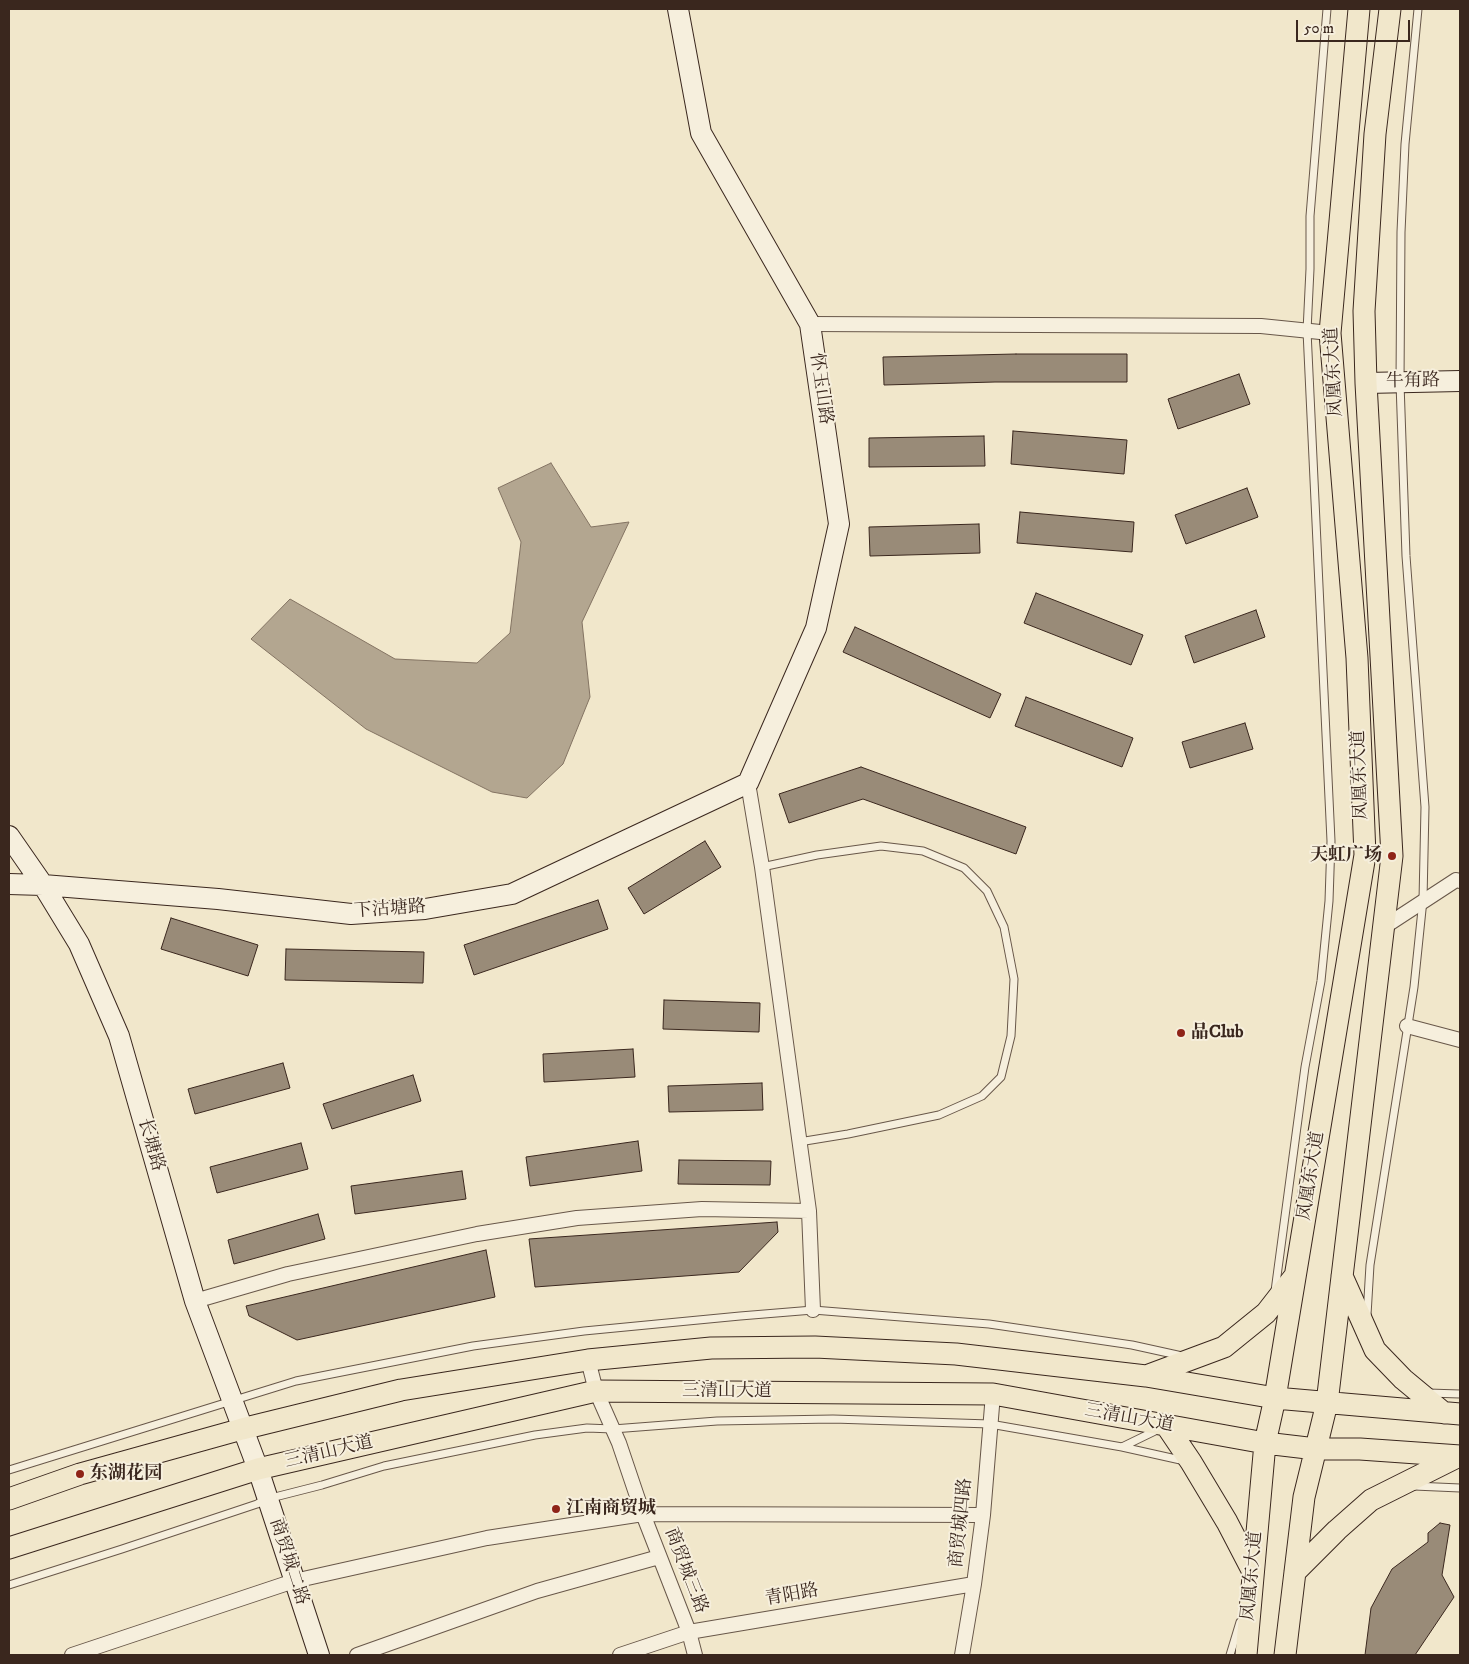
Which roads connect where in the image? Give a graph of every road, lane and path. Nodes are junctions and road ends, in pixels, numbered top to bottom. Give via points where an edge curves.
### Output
1 (678, 9) edge
2 (1327, 9) edge
3 (1359, 9) edge
4 (1390, 9) edge
5 (1418, 9) edge
6 (810, 324) junction
7 (1307, 331) junction
8 (1330, 333) junction
9 (1460, 381) edge
10 (1366, 383) junction
11 (1400, 383) junction
12 (748, 783) junction
13 (9, 836) edge
14 (762, 867) junction
15 (1460, 881) edge
16 (9, 884) edge
17 (43, 885) junction
18 (1423, 900) junction
19 (1384, 926) junction
20 (1407, 1026) junction
21 (1460, 1040) edge
22 (799, 1142) junction
23 (809, 1211) junction
24 (1295, 1275) junction
25 (1342, 1276) junction
26 (195, 1301) junction
27 (1273, 1304) junction
28 (813, 1310) junction
29 (1367, 1330) junction
30 (1192, 1359) junction
31 (588, 1360) junction
32 (1146, 1376) junction
33 (596, 1391) junction
34 (1420, 1393) junction
35 (993, 1394) junction
36 (1460, 1394) edge
37 (1275, 1398) junction
38 (231, 1400) junction
39 (1327, 1403) junction
40 (1452, 1413) edge
41 (990, 1424) junction
42 (1166, 1425) junction
43 (613, 1429) junction
44 (242, 1430) junction
45 (1265, 1443) junction
46 (1122, 1447) junction
47 (1316, 1449) junction
48 (1460, 1456) edge
49 (1191, 1462) junction
50 (258, 1469) junction
51 (9, 1470) edge
52 (1401, 1485) junction
53 (1460, 1488) edge
54 (9, 1499) edge
55 (267, 1499) junction
56 (642, 1514) junction
57 (983, 1515) junction
58 (9, 1548) edge
59 (660, 1557) junction
60 (1295, 1572) junction
61 (1253, 1577) junction
62 (294, 1581) junction
63 (974, 1584) junction
64 (9, 1585) edge
65 (689, 1632) junction
66 (72, 1655) edge
67 (318, 1655) edge
68 (357, 1655) edge
69 (620, 1655) edge
70 (695, 1655) edge
71 (962, 1655) edge
72 (1230, 1655) edge
73 (1246, 1655) edge
74 (1285, 1655) edge

1 - 6 street, 怀玉山路 via 701,133
2 - 7 lane via 1310,216
3 - 8 main road, 凤凰东大道
4 - 10 main road, 凤凰东大道 via 1374,134 1364,311
5 - 11 lane via 1405,144
6 - 7 street via 1261,326
6 - 12 street, 怀玉山路 via 839,524 816,628
7 - 8 street
7 - 27 lane via 1330,841 1329,901 1321,981 1305,1067
8 - 24 main road, 凤凰东大道 via 1356,658 1365,855
9 - 11 street, 牛角路
10 - 11 street, 牛角路
10 - 19 main road, 凤凰东大道 via 1392,856
11 - 18 lane via 1406,556 1425,807
12 - 14 street
12 - 17 street, 下沽塘路 via 512,894 425,909 351,914
13 - 17 street, 长塘路
14 - 22 street
14 - 22 lane via 881,846 923,851 964,868 988,891 1004,927 1014,979 1011,1036 1001,1077 982,1096 939,1115
15 - 18 street via 1456,880
16 - 17 street, 下沽塘路
17 - 26 street, 长塘路 via 79,944 119,1036
18 - 19 street
18 - 20 lane
19 - 25 main road, 凤凰东大道
20 - 21 street
20 - 29 lane via 1370,1265
22 - 23 street
23 - 26 street via 702,1209 577,1218 477,1234 297,1272
23 - 28 street
24 - 27 main road
24 - 37 main road, 凤凰东大道
25 - 29 main road
25 - 39 main road, 凤凰东大道
26 - 38 street, 长塘路
27 - 30 main road via 1224,1347
28 - 30 lane via 989,1324 1132,1345
28 - 38 lane via 584,1331 474,1346 296,1381
29 - 34 main road via 1375,1350
30 - 32 main road
31 - 32 main road via 711,1348 815,1347 956,1354
31 - 33 street, 商贸城三路
31 - 44 main road via 401,1390
32 - 37 main road
33 - 35 main road, 三清山大道
33 - 43 street, 商贸城三路
33 - 50 main road, 三清山大道
34 - 36 lane
34 - 40 main road
35 - 41 street, 商贸城四路
35 - 42 main road, 三清山大道
37 - 39 main road
37 - 45 main road, 凤凰东大道
38 - 44 street, 长塘路
38 - 51 lane
39 - 40 main road
39 - 47 main road, 凤凰东大道
41 - 43 lane via 824,1419 717,1421
41 - 46 lane
41 - 57 street, 商贸城四路
42 - 45 main road, 三清山大道
42 - 46 lane
42 - 49 main road
43 - 55 lane via 587,1428 535,1435 384,1466
43 - 56 street, 商贸城三路
44 - 50 street, 长塘路
44 - 54 main road via 80,1474
45 - 47 main road, 三清山大道
45 - 61 main road, 凤凰东大道
46 - 49 lane
47 - 48 main road, 三清山大道
47 - 60 main road, 凤凰东大道 via 1304,1497
48 - 52 main road
49 - 61 main road via 1227,1522
50 - 55 street, 商贸城二路
50 - 58 main road, 三清山大道
52 - 53 lane
52 - 60 main road via 1371,1500
55 - 62 street, 商贸城二路
55 - 64 lane
56 - 57 street
56 - 59 street, 商贸城三路
56 - 62 street via 487,1538
57 - 63 street, 商贸城四路
59 - 65 street, 商贸城三路
59 - 68 street via 537,1590
60 - 74 main road, 凤凰东大道
61 - 72 lane
61 - 73 main road, 凤凰东大道
62 - 66 street
62 - 67 street, 商贸城二路
63 - 65 street, 青阳路
63 - 71 street, 商贸城四路
65 - 69 street, 青阳路
65 - 70 street, 商贸城三路

